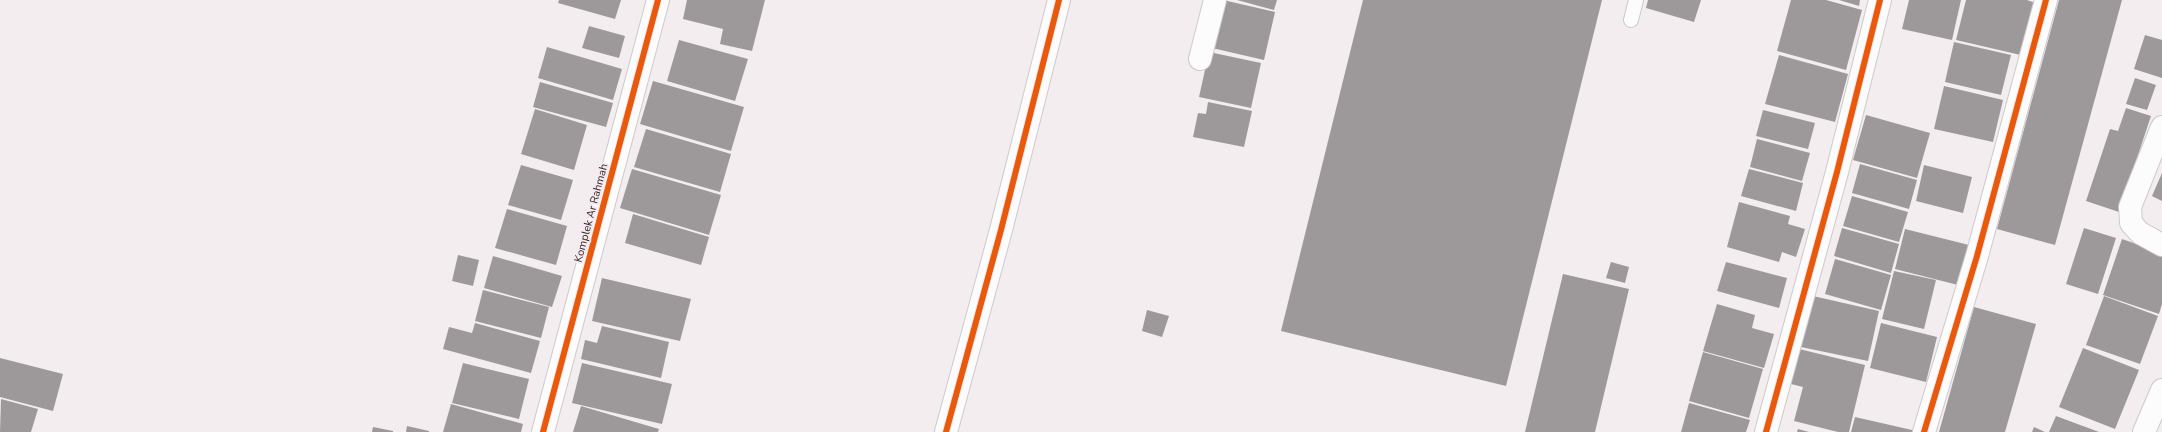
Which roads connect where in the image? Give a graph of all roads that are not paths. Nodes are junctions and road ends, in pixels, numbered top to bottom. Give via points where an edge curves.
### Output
1 (658, 0) edge
2 (1059, 0) edge
3 (1215, 0) edge
4 (1636, 0) edge
5 (1880, 0) edge
6 (2046, 0) edge
7 (1631, 20) dead end
8 (1200, 59) dead end
9 (2162, 127) edge
10 (2162, 245) edge
11 (2162, 390) edge
12 (543, 432) edge
13 (946, 432) edge
14 (1766, 432) edge
15 (1924, 432) edge
16 (2144, 432) edge

1 - 12 street, Komplek Ar Rahmah
2 - 13 street via 1003,222
3 - 8 street
4 - 7 lane
5 - 14 street via 1837,172
6 - 15 street via 1977,256
9 - 10 street via 2130,207 2131,223 2140,233
11 - 16 street

